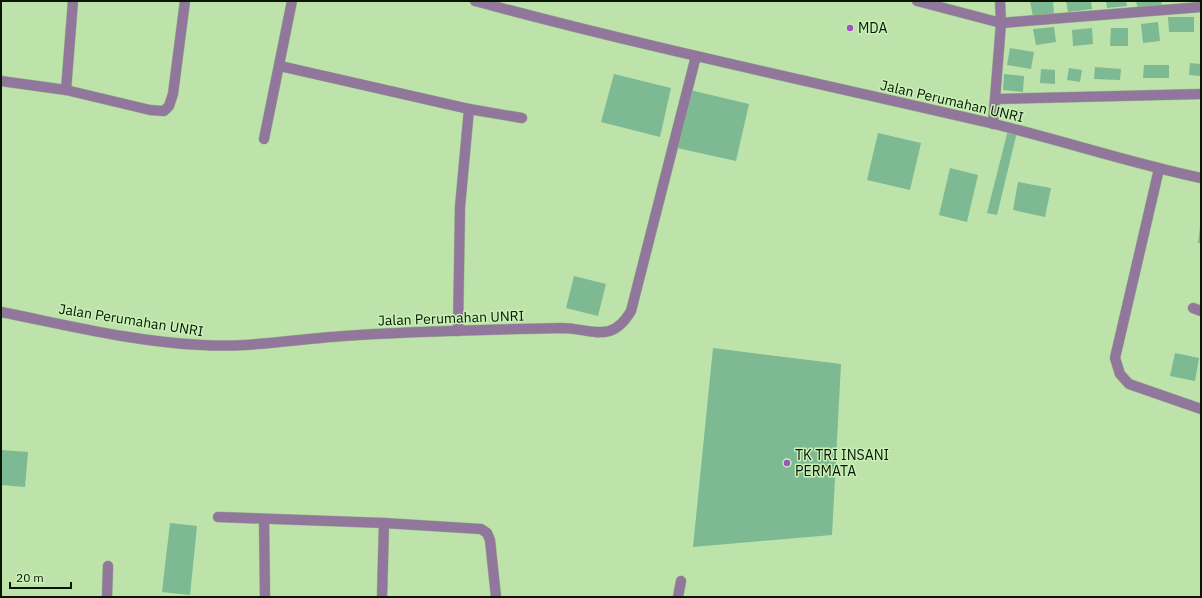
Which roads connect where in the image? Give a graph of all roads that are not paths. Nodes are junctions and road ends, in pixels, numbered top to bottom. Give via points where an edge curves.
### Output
1 (73, 1) edge
2 (185, 1) edge
3 (292, 1) edge
4 (475, 1) edge
5 (917, 1) edge
6 (1000, 1) edge
7 (1201, 7) edge
8 (1001, 23) junction
9 (696, 56) junction
10 (280, 66) junction
11 (1, 81) edge
12 (66, 90) junction
13 (1201, 94) edge
14 (996, 98) junction
15 (469, 109) junction
16 (522, 118) dead end
17 (993, 124) junction
18 (264, 139) dead end
19 (1160, 170) junction
20 (1201, 178) edge
21 (1, 312) edge
22 (458, 331) junction
23 (1201, 409) edge
24 (218, 517) dead end
25 (264, 519) junction
26 (384, 523) junction
27 (108, 566) dead end
28 (681, 581) dead end
29 (107, 597) edge
30 (265, 597) edge
31 (382, 597) edge
32 (496, 597) edge
33 (678, 597) edge

1 - 12 street
2 - 12 street via 173,94 169,106 164,111
3 - 10 street
4 - 9 street, Jalan Perumahan UNRI
5 - 8 street
6 - 8 street
7 - 8 street
8 - 14 street
9 - 17 street, Jalan Perumahan UNRI
9 - 22 street, Jalan Perumahan UNRI via 632,311 624,323 606,333 565,328
10 - 15 street
10 - 18 street
11 - 12 street
13 - 14 street
14 - 17 street
15 - 16 street
15 - 22 street via 460,207
17 - 19 street, Jalan Perumahan UNRI
19 - 20 street, Jalan Perumahan UNRI
19 - 23 street via 1115,358 1120,374 1129,384
21 - 22 street, Jalan Perumahan UNRI via 133,337 204,346
24 - 25 street
25 - 26 street
25 - 30 street
26 - 31 street
26 - 32 street via 481,529 490,540
27 - 29 street
28 - 33 street

